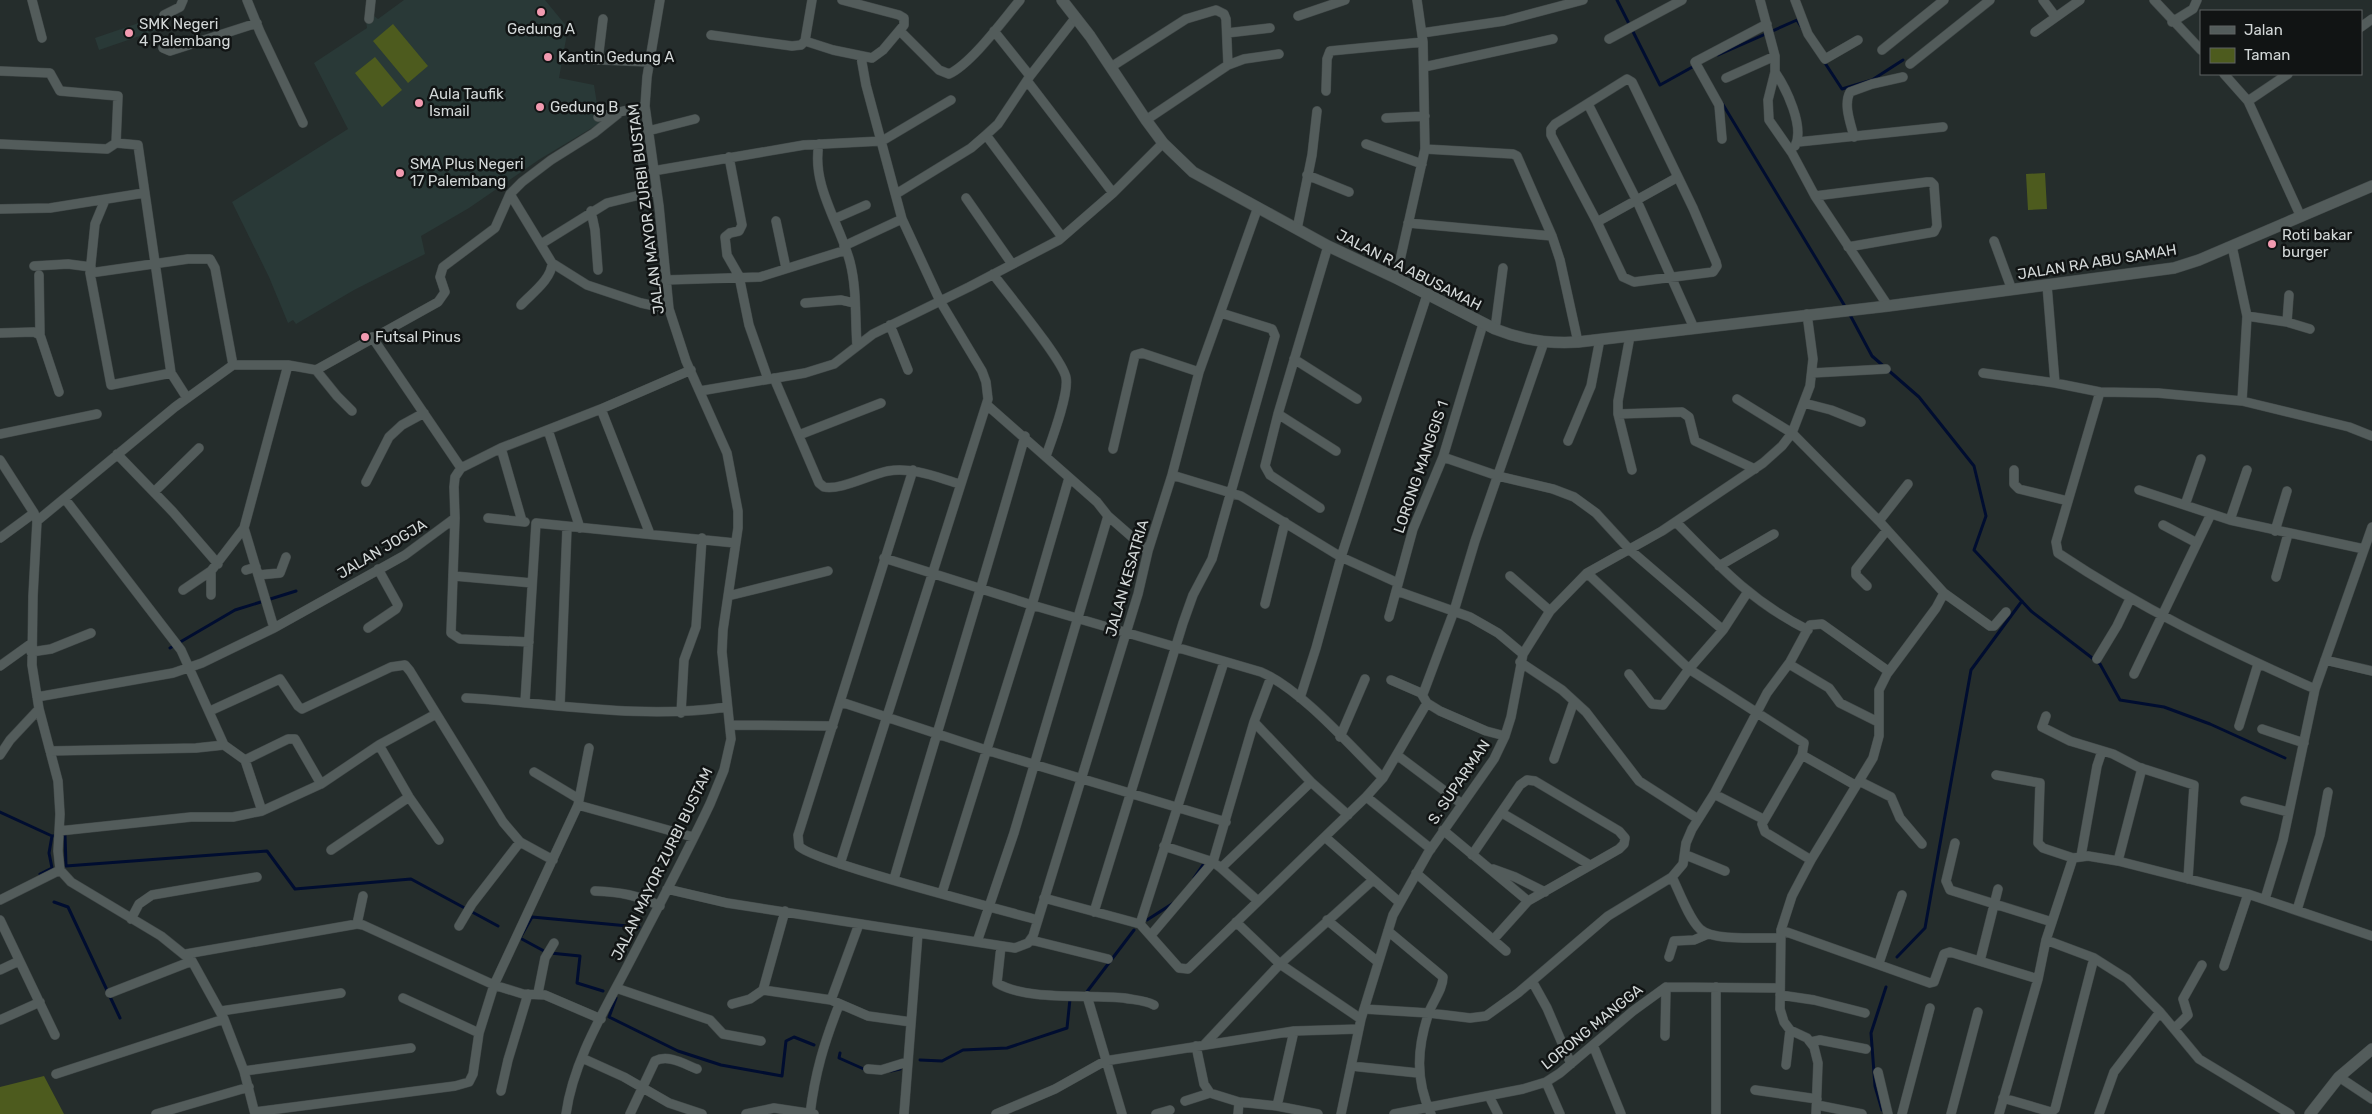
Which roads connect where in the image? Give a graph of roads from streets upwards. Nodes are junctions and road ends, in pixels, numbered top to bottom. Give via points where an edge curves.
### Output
1 (32, 0) edge
2 (183, 0) edge
3 (247, 0) edge
4 (371, 0) edge
5 (660, 0) edge
6 (812, 0) edge
7 (842, 0) edge
8 (1020, 0) edge
9 (1062, 0) edge
10 (1346, 0) edge
11 (1417, 0) edge
12 (1583, 0) edge
13 (1682, 0) edge
14 (1760, 0) edge
15 (1944, 0) edge
16 (1990, 0) edge
17 (2043, 0) edge
18 (2080, 0) edge
19 (2154, 0) edge
20 (2197, 0) edge
21 (1798, 1) edge
22 (164, 15) dead end
23 (1298, 16) dead end
24 (2055, 16) junction
25 (1076, 17) junction
26 (369, 19) dead end
27 (602, 19) dead end
28 (2172, 22) junction
29 (258, 28) junction
30 (1270, 28) dead end
31 (1768, 30) junction
32 (900, 31) junction
33 (994, 31) junction
34 (2035, 32) dead end
35 (1227, 33) junction
36 (711, 35) dead end
37 (42, 38) dead end
38 (1423, 38) junction
39 (1552, 39) dead end
40 (1609, 40) dead end
41 (1858, 40) dead end
42 (804, 41) junction
43 (163, 48) dead end
44 (2200, 49) edge
45 (1882, 50) dead end
46 (1279, 54) dead end
47 (1774, 56) junction
48 (861, 57) junction
49 (581, 59) dead end
50 (598, 60) junction
51 (649, 62) junction
52 (1910, 64) dead end
53 (1228, 65) junction
54 (1111, 67) junction
55 (1424, 67) junction
56 (0, 71) edge
57 (1775, 72) junction
58 (2225, 75) edge
59 (2287, 75) edge
60 (1903, 76) dead end
61 (1726, 78) dead end
62 (1029, 79) junction
63 (1326, 91) dead end
64 (951, 100) dead end
65 (2248, 101) junction
66 (1588, 104) junction
67 (645, 106) junction
68 (1318, 111) dead end
69 (619, 112) junction
70 (1425, 116) junction
71 (598, 117) dead end
72 (1386, 118) dead end
73 (695, 119) dead end
74 (1146, 120) junction
75 (303, 123) dead end
76 (1943, 127) dead end
77 (648, 131) junction
78 (986, 135) junction
79 (1854, 137) junction
80 (1722, 139) dead end
81 (882, 141) junction
82 (1798, 142) junction
83 (116, 143) junction
84 (1164, 143) junction
85 (0, 144) edge
86 (819, 144) junction
87 (1366, 144) dead end
88 (1425, 149) junction
89 (1792, 153) junction
90 (729, 157) junction
91 (1422, 164) junction
92 (653, 171) junction
93 (1307, 176) junction
94 (1678, 177) junction
95 (2372, 186) edge
96 (656, 191) junction
97 (1349, 192) dead end
98 (144, 193) junction
99 (1113, 193) junction
100 (510, 194) junction
101 (896, 194) junction
102 (1815, 196) junction
103 (966, 198) dead end
104 (105, 200) junction
105 (1637, 201) junction
106 (866, 205) dead end
107 (0, 208) edge
108 (1258, 208) junction
109 (591, 211) junction
110 (2301, 217) junction
111 (834, 219) junction
112 (902, 219) junction
113 (776, 221) dead end
114 (1597, 222) junction
115 (1408, 223) junction
116 (1297, 229) junction
117 (1552, 236) junction
118 (1062, 237) junction
119 (1994, 241) dead end
120 (541, 244) junction
121 (1328, 246) junction
122 (1848, 246) junction
123 (2232, 246) junction
124 (845, 248) junction
125 (154, 263) junction
126 (552, 263) junction
127 (1012, 264) junction
128 (34, 266) dead end
129 (786, 268) junction
130 (1503, 268) dead end
131 (91, 270) junction
132 (598, 270) dead end
133 (993, 274) junction
134 (39, 275) dead end
135 (739, 276) junction
136 (1672, 276) junction
137 (1396, 278) junction
138 (666, 280) junction
139 (2048, 285) junction
140 (2012, 290) junction
141 (1428, 294) junction
142 (2288, 295) dead end
143 (940, 301) junction
144 (805, 303) dead end
145 (854, 303) junction
146 (521, 305) dead end
147 (1888, 306) junction
148 (668, 309) junction
149 (1848, 310) joint
150 (1221, 313) junction
151 (1807, 314) junction
152 (2247, 316) junction
153 (2287, 322) junction
154 (1484, 324) junction
155 (890, 325) junction
156 (1694, 328) junction
157 (1495, 329) junction
158 (2310, 329) dead end
159 (0, 333) edge
160 (40, 335) junction
161 (1630, 336) junction
162 (372, 338) junction
163 (1600, 339) junction
164 (1544, 342) junction
165 (1578, 342) junction
166 (857, 346) junction
167 (1294, 360) junction
168 (233, 365) junction
169 (288, 365) junction
170 (316, 370) junction
171 (691, 370) junction
172 (908, 370) dead end
173 (1886, 370) dead end
174 (1199, 372) junction
175 (171, 373) junction
176 (1812, 373) junction
177 (1983, 373) dead end
178 (771, 379) junction
179 (2054, 383) junction
180 (700, 391) junction
181 (59, 392) dead end
182 (2100, 392) junction
183 (187, 398) junction
184 (1357, 399) dead end
185 (1737, 399) dead end
186 (2242, 401) junction
187 (881, 403) dead end
188 (1804, 403) junction
189 (987, 405) junction
190 (601, 409) junction
191 (352, 411) dead end
192 (424, 413) junction
193 (97, 414) dead end
194 (1278, 414) junction
195 (1618, 414) junction
196 (1861, 422) dead end
197 (548, 430) junction
198 (1792, 433) junction
199 (0, 434) edge
200 (799, 435) junction
201 (1025, 436) junction
202 (2372, 436) edge
203 (1568, 441) dead end
204 (199, 448) dead end
205 (501, 448) junction
206 (1113, 448) dead end
207 (1336, 451) dead end
208 (118, 454) junction
209 (1046, 456) junction
210 (1443, 457) junction
211 (2201, 459) dead end
212 (0, 460) edge
213 (461, 468) junction
214 (1755, 468) junction
215 (913, 470) junction
216 (1632, 470) dead end
217 (2014, 470) dead end
218 (2247, 470) dead end
219 (1172, 475) junction
220 (1498, 476) junction
221 (1069, 478) junction
222 (366, 482) dead end
223 (960, 484) junction
224 (1908, 484) dead end
225 (2139, 490) dead end
226 (2287, 491) dead end
227 (154, 492) junction
228 (1231, 492) junction
229 (65, 499) junction
230 (2068, 501) junction
231 (2186, 504) junction
232 (1320, 508) dead end
233 (2211, 514) junction
234 (1108, 516) junction
235 (35, 517) junction
236 (455, 518) junction
237 (488, 518) dead end
238 (2230, 520) junction
239 (522, 521) junction
240 (1879, 521) junction
241 (1285, 522) junction
242 (1676, 522) junction
243 (536, 524) junction
244 (2163, 525) dead end
245 (244, 528) junction
246 (567, 528) junction
247 (580, 528) junction
248 (2372, 528) edge
249 (1887, 530) junction
250 (2275, 531) junction
251 (650, 534) junction
252 (1774, 534) dead end
253 (2288, 534) junction
254 (0, 538) edge
255 (702, 538) junction
256 (736, 543) junction
257 (2197, 543) junction
258 (2364, 549) junction
259 (1630, 550) junction
260 (1148, 551) junction
261 (286, 557) dead end
262 (1341, 557) junction
263 (884, 558) junction
264 (1719, 566) junction
265 (215, 568) junction
266 (378, 569) junction
267 (246, 570) dead end
268 (257, 571) junction
269 (828, 571) dead end
270 (1587, 573) junction
271 (932, 574) junction
272 (454, 576) junction
273 (1510, 576) dead end
274 (2276, 577) dead end
275 (532, 583) junction
276 (1868, 586) dead end
277 (1397, 587) junction
278 (982, 588) junction
279 (183, 590) dead end
280 (1747, 593) junction
281 (1944, 593) junction
282 (211, 595) dead end
283 (728, 596) junction
284 (2130, 599) junction
285 (1265, 604) dead end
286 (1032, 605) junction
287 (1454, 611) junction
288 (1550, 611) junction
289 (2006, 612) dead end
290 (1389, 616) dead end
291 (2162, 616) junction
292 (1078, 618) junction
293 (274, 628) junction
294 (368, 628) dead end
295 (1722, 630) junction
296 (1808, 630) junction
297 (91, 633) dead end
298 (1126, 633) junction
299 (529, 642) junction
300 (32, 643) junction
301 (1176, 648) junction
302 (31, 652) junction
303 (1521, 658) junction
304 (2097, 659) dead end
305 (2325, 660) junction
306 (1224, 662) junction
307 (1789, 664) junction
308 (2258, 664) junction
309 (0, 666) edge
310 (190, 668) junction
311 (1689, 669) junction
312 (1888, 671) junction
313 (2372, 671) edge
314 (1629, 674) dead end
315 (2134, 674) dead end
316 (1271, 677) junction
317 (1365, 679) dead end
318 (1391, 680) dead end
319 (2315, 689) junction
320 (1423, 694) junction
321 (38, 697) junction
322 (466, 698) dead end
323 (1300, 698) junction
324 (1574, 701) junction
325 (525, 702) junction
326 (841, 702) junction
327 (1427, 703) junction
328 (560, 706) junction
329 (727, 707) junction
330 (39, 709) junction
331 (210, 712) junction
332 (680, 713) junction
333 (436, 714) junction
334 (1756, 714) junction
335 (2046, 716) dead end
336 (888, 718) junction
337 (1254, 722) junction
338 (1878, 722) junction
339 (731, 725) junction
340 (833, 726) junction
341 (2239, 726) dead end
342 (2262, 729) dead end
343 (936, 732) junction
344 (1505, 736) junction
345 (1340, 737) junction
346 (2304, 743) junction
347 (224, 745) junction
348 (379, 745) junction
349 (589, 748) dead end
350 (986, 750) junction
351 (50, 751) junction
352 (2102, 751) junction
353 (0, 755) edge
354 (1397, 755) junction
355 (1802, 755) junction
356 (1554, 759) dead end
357 (245, 760) junction
358 (1034, 764) junction
359 (2142, 768) junction
360 (534, 772) dead end
361 (1996, 775) dead end
362 (1383, 778) junction
363 (1081, 779) junction
364 (1311, 782) junction
365 (1857, 783) junction
366 (321, 784) junction
367 (2328, 792) dead end
368 (1131, 794) junction
369 (1714, 794) junction
370 (409, 797) junction
371 (1369, 799) dead end
372 (2245, 801) dead end
373 (579, 802) junction
374 (1462, 804) junction
375 (1177, 808) junction
376 (262, 812) junction
377 (2288, 812) junction
378 (1502, 813) junction
379 (1348, 815) junction
380 (1698, 819) junction
381 (1763, 819) junction
382 (1226, 822) junction
383 (1443, 830) junction
384 (59, 833) junction
385 (693, 837) junction
386 (1325, 837) junction
387 (439, 840) dead end
388 (520, 842) junction
389 (1955, 843) dead end
390 (1922, 844) dead end
391 (1164, 846) junction
392 (1431, 849) junction
393 (331, 850) dead end
394 (1472, 855) junction
395 (1686, 855) junction
396 (2077, 857) junction
397 (553, 860) junction
398 (1810, 860) junction
399 (2118, 861) junction
400 (1213, 862) junction
401 (840, 864) junction
402 (1590, 865) junction
403 (1485, 866) junction
404 (1221, 868) junction
405 (60, 870) junction
406 (1725, 871) dead end
407 (1416, 872) junction
408 (257, 877) dead end
409 (1672, 878) junction
410 (894, 879) junction
411 (2188, 879) junction
412 (1373, 880) junction
413 (667, 889) junction
414 (1998, 889) dead end
415 (596, 891) dead end
416 (1544, 892) junction
417 (942, 893) junction
418 (2248, 894) junction
419 (1902, 895) dead end
420 (363, 896) dead end
421 (1044, 898) junction
422 (2265, 899) junction
423 (0, 900) edge
424 (1258, 901) junction
425 (1528, 901) junction
426 (1399, 902) junction
427 (1994, 904) junction
428 (660, 906) junction
429 (989, 907) junction
430 (2297, 910) junction
431 (785, 912) junction
432 (1094, 912) junction
433 (131, 919) junction
434 (0, 920) edge
435 (1038, 920) junction
436 (1327, 920) junction
437 (1236, 922) junction
438 (2052, 922) junction
439 (357, 924) junction
440 (859, 924) junction
441 (1140, 924) junction
442 (459, 926) dead end
443 (1388, 931) junction
444 (918, 933) junction
445 (1708, 934) junction
446 (1781, 934) junction
447 (1151, 935) junction
448 (2372, 936) edge
449 (1031, 940) junction
450 (1493, 940) junction
451 (2046, 940) junction
452 (977, 942) junction
453 (554, 943) dead end
454 (1001, 946) junction
455 (1506, 951) dead end
456 (1669, 957) dead end
457 (189, 958) junction
458 (2094, 958) junction
459 (1108, 959) dead end
460 (19, 961) junction
461 (1980, 961) junction
462 (1378, 962) junction
463 (1878, 963) junction
464 (1280, 964) junction
465 (2202, 965) dead end
466 (2224, 966) dead end
467 (0, 970) edge
468 (2038, 979) junction
469 (1532, 981) junction
470 (494, 985) junction
471 (1666, 987) junction
472 (1716, 987) junction
473 (616, 988) junction
474 (763, 990) junction
475 (1780, 992) junction
476 (110, 993) dead end
477 (341, 993) dead end
478 (538, 993) junction
479 (528, 994) junction
480 (1087, 996) junction
481 (402, 998) dead end
482 (40, 1002) junction
483 (835, 1003) junction
484 (732, 1004) dead end
485 (1154, 1005) dead end
486 (1930, 1008) dead end
487 (1364, 1010) junction
488 (1978, 1012) dead end
489 (2160, 1012) junction
490 (1429, 1013) junction
491 (1865, 1013) dead end
492 (223, 1015) junction
493 (601, 1019) junction
494 (1361, 1019) junction
495 (0, 1020) edge
496 (911, 1022) junction
497 (1359, 1029) junction
498 (2174, 1029) junction
499 (1790, 1030) junction
500 (1294, 1031) junction
501 (479, 1033) junction
502 (55, 1035) dead end
503 (1665, 1036) dead end
504 (761, 1041) dead end
505 (1811, 1042) junction
506 (1593, 1045) junction
507 (1200, 1046) junction
508 (411, 1048) dead end
509 (1866, 1049) dead end
510 (2372, 1049) edge
511 (582, 1058) junction
512 (1105, 1061) junction
513 (907, 1062) junction
514 (1571, 1064) junction
515 (1786, 1065) dead end
516 (1351, 1066) junction
517 (697, 1069) dead end
518 (868, 1069) dead end
519 (244, 1071) junction
520 (1878, 1072) dead end
521 (1418, 1073) junction
522 (56, 1074) dead end
523 (2338, 1077) junction
524 (1546, 1082) junction
525 (249, 1087) junction
526 (641, 1087) junction
527 (1755, 1090) dead end
528 (501, 1091) dead end
529 (1210, 1093) junction
530 (1490, 1096) junction
531 (2003, 1098) junction
532 (2372, 1099) edge
533 (1185, 1100) dead end
534 (1239, 1102) junction
535 (1277, 1106) junction
536 (1817, 1106) edge
537 (1170, 1110) dead end
538 (1430, 1111) edge
539 (255, 1113) edge
540 (156, 1114) edge
541 (566, 1114) edge
542 (630, 1114) edge
543 (702, 1114) edge
544 (746, 1114) edge
545 (810, 1114) edge
546 (814, 1114) edge
547 (904, 1114) edge
548 (997, 1114) edge
549 (1122, 1114) edge
550 (1156, 1114) edge
551 (1238, 1114) edge
552 (1318, 1114) edge
553 (1341, 1114) edge
554 (1394, 1114) edge
555 (1498, 1114) edge
556 (1560, 1114) edge
557 (1621, 1114) edge
558 (1716, 1114) edge
559 (1862, 1114) edge
560 (1888, 1114) edge
561 (1902, 1114) edge
562 (1951, 1114) edge
563 (2000, 1114) edge
564 (2099, 1114) edge
565 (2290, 1114) edge
566 (2310, 1114) edge

1 - 37 street
2 - 22 street via 180,7
3 - 29 street
4 - 26 street
5 - 51 street, JALAN MAYOR ZURBI BUSTAM
6 - 42 street
7 - 32 street via 899,14 904,22
8 - 33 street
9 - 25 street, JALAN R A ABUSAMAH
10 - 23 street
11 - 38 street
12 - 38 street
13 - 40 street
14 - 31 street
15 - 45 street
16 - 52 street
17 - 24 street
18 - 24 street
19 - 28 street
20 - 28 street via 2193,8
21 - 41 street via 1808,34 1825,59
24 - 34 street
25 - 54 street, JALAN R A ABUSAMAH
25 - 62 street
27 - 50 street
28 - 44 street
29 - 43 street via 170,51
29 - 75 street
30 - 35 street
31 - 47 street
31 - 80 street via 1707,54 1695,65 1719,106
32 - 33 street via 939,70 949,74
32 - 48 street via 875,56
33 - 62 street
35 - 53 street
35 - 54 street via 1224,14 1210,10 1186,19
36 - 42 street via 792,46 801,45
38 - 55 street
38 - 63 street via 1330,51
39 - 55 street
42 - 48 street
46 - 53 street
47 - 57 street
47 - 61 street
48 - 81 street
49 - 50 street
50 - 51 street
51 - 67 street, JALAN MAYOR ZURBI BUSTAM
53 - 74 street
54 - 74 street, JALAN R A ABUSAMAH
55 - 70 street
56 - 83 street via 50,74 60,91 118,96
57 - 82 street via 1793,108
57 - 89 street via 1768,100 1769,120
58 - 65 street
59 - 65 street
60 - 79 street via 1850,92 1849,115
62 - 78 street via 998,124
62 - 99 street
64 - 81 street
65 - 110 street
66 - 94 street via 1630,79
66 - 105 street
66 - 114 street via 1555,124 1550,132
67 - 69 street
67 - 77 street, JALAN MAYOR ZURBI BUSTAM
68 - 93 street
69 - 71 street
69 - 100 street via 594,133 551,160
70 - 72 street
70 - 88 street
73 - 77 street
74 - 84 street, JALAN R A ABUSAMAH
76 - 79 street
77 - 92 street, JALAN MAYOR ZURBI BUSTAM
78 - 101 street via 971,148
78 - 118 street
79 - 82 street
81 - 86 street
81 - 101 street
82 - 89 street
83 - 85 street via 108,149
83 - 98 street via 138,146
84 - 99 street
84 - 108 street, JALAN R A ABUSAMAH via 1193,172
86 - 90 street
86 - 111 street via 819,170
87 - 91 street
88 - 91 street
88 - 117 street via 1517,156
89 - 102 street
90 - 92 street
90 - 135 street via 742,225 740,230 725,237 725,245
91 - 115 street
92 - 96 street, JALAN MAYOR ZURBI BUSTAM
93 - 97 street
93 - 116 street
94 - 105 street
94 - 136 street via 1717,266 1713,272
95 - 110 street, JALAN RA ABU SAMAH
96 - 109 street via 619,199
96 - 138 street, JALAN MAYOR ZURBI BUSTAM
98 - 104 street
98 - 125 street
99 - 118 street
100 - 120 street
100 - 162 street via 495,228 443,267 440,277 445,292 443,298
101 - 112 street
102 - 122 street
102 - 122 street via 1927,182 1934,185 1938,226 1934,232
103 - 127 street
104 - 107 street via 50,208
104 - 131 street via 95,224
105 - 114 street
105 - 136 street
106 - 111 street
108 - 116 street, JALAN R A ABUSAMAH
108 - 150 street, JALAN KESATRIA
109 - 120 street
109 - 132 street
110 - 123 street, JALAN RA ABU SAMAH
111 - 124 street
112 - 124 street
112 - 143 street
113 - 129 street
114 - 136 street via 1620,274 1626,279 1634,282
115 - 117 street
115 - 137 street
116 - 121 street, JALAN R A ABUSAMAH
117 - 165 street
118 - 127 street
119 - 140 street
120 - 126 street
121 - 137 street, JALAN R A ABUSAMAH
121 - 167 street
122 - 147 street
123 - 139 street, JALAN RA ABU SAMAH via 2174,268
123 - 152 street
124 - 129 street
124 - 145 street via 852,273
125 - 131 street
125 - 168 street via 206,258 214,263
125 - 175 street
126 - 146 street via 548,277
126 - 148 street via 587,285
127 - 133 street
128 - 131 street via 68,264
129 - 135 street via 760,277
130 - 157 street
131 - 175 street via 111,385
133 - 143 street
133 - 209 street via 1058,361 1066,378 1055,431
134 - 160 street
135 - 138 street
135 - 178 street via 749,325
136 - 156 street
137 - 141 street, JALAN R A ABUSAMAH
138 - 148 street, JALAN MAYOR ZURBI BUSTAM
139 - 140 street, JALAN RA ABU SAMAH
139 - 179 street
140 - 147 street, JALAN RA ABU SAMAH
141 - 154 street, JALAN R A ABUSAMAH
141 - 262 street
142 - 153 street
143 - 155 street
143 - 189 street via 982,371 988,391
144 - 145 street via 841,300
145 - 166 street
147 - 149 street, JALAN RA ABU SAMAH
148 - 171 street, JALAN MAYOR ZURBI BUSTAM
149 - 151 street, JALAN R A ABUSAMAH
150 - 174 street, JALAN KESATRIA
150 - 228 street via 1272,329 1276,334
151 - 156 street, JALAN R A ABUSAMAH
151 - 176 street, S. SUPARMAN
152 - 153 street
152 - 186 street
153 - 158 street
154 - 157 street, JALAN R A ABUSAMAH
154 - 210 street, LORONG MANGGIS 1
155 - 166 street
155 - 172 street
156 - 161 street, JALAN R A ABUSAMAH
157 - 164 street, JALAN R A ABUSAMAH
159 - 160 street via 34,332
160 - 181 street
161 - 163 street, JALAN R A ABUSAMAH
161 - 195 street
162 - 170 street
162 - 192 street
163 - 165 street, JALAN R A ABUSAMAH
163 - 203 street via 1591,386
164 - 165 street, JALAN R A ABUSAMAH
164 - 220 street
166 - 178 street via 822,369
167 - 184 street
167 - 194 street
168 - 169 street
168 - 183 street
169 - 170 street
169 - 245 street
170 - 191 street
171 - 180 street, JALAN MAYOR ZURBI BUSTAM
171 - 190 street
173 - 176 street
174 - 206 street via 1142,353 1135,355
174 - 219 street, JALAN KESATRIA
175 - 183 street
176 - 188 street, S. SUPARMAN
177 - 179 street
178 - 180 street
178 - 200 street
179 - 182 street
180 - 256 street, JALAN MAYOR ZURBI BUSTAM via 727,453 738,511
182 - 186 street via 2158,393
182 - 230 street
183 - 208 street
185 - 198 street
186 - 202 street via 2349,427
187 - 200 street
188 - 196 street
188 - 198 street, S. SUPARMAN
189 - 201 street
189 - 223 street
190 - 197 street
190 - 251 street
192 - 213 street
192 - 222 street via 402,425 389,437
193 - 199 street
194 - 207 street
194 - 232 street via 1266,469
195 - 214 street via 1682,412 1689,417 1695,441
195 - 216 street
197 - 205 street
197 - 247 street
198 - 214 street, S. SUPARMAN via 1782,446
198 - 240 street
200 - 215 street via 824,488 888,471
201 - 209 street
201 - 278 street
204 - 227 street
205 - 213 street
205 - 239 street
208 - 227 street
208 - 229 street
209 - 221 street
210 - 220 street
210 - 277 street, LORONG MANGGIS 1 via 1413,529
211 - 231 street
212 - 235 street
213 - 236 street via 454,482
214 - 242 street, S. SUPARMAN
215 - 223 street
215 - 263 street
217 - 230 street via 2014,484 2018,489
218 - 238 street
219 - 228 street
219 - 260 street, JALAN KESATRIA
220 - 259 street via 1574,497 1596,513
220 - 287 street
221 - 234 street
221 - 286 street
223 - 271 street
224 - 240 street
225 - 231 street
226 - 250 street
227 - 265 street
228 - 241 street
228 - 301 street via 1212,559 1193,595
229 - 235 street
229 - 310 street via 169,632
230 - 284 street via 2056,542 2058,552
231 - 233 street
233 - 238 street
233 - 257 street
234 - 260 street
234 - 292 street
235 - 254 street
235 - 300 street
236 - 266 street, JALAN JOGJA via 405,555
236 - 272 street
237 - 239 street
238 - 250 street
239 - 243 street
240 - 249 street
241 - 262 street
241 - 285 street
242 - 259 street, S. SUPARMAN
242 - 264 street
243 - 246 street
243 - 275 street
244 - 257 street
245 - 265 street
245 - 268 street
246 - 247 street
246 - 328 street
247 - 251 street
248 - 258 street
249 - 276 street via 1856,569 1856,576
249 - 281 street
250 - 253 street
251 - 255 street
252 - 264 street
253 - 258 street
253 - 274 street
255 - 256 street
255 - 332 street via 696,628 684,660
256 - 283 street, JALAN MAYOR ZURBI BUSTAM
257 - 291 street
258 - 305 street
259 - 270 street, S. SUPARMAN
259 - 295 street
260 - 298 street, JALAN KESATRIA
261 - 268 street via 280,573
262 - 277 street
262 - 323 street
263 - 271 street
263 - 326 street
264 - 280 street
265 - 279 street
265 - 282 street
266 - 293 street, JALAN JOGJA
266 - 294 street via 398,605
267 - 268 street
268 - 293 street
269 - 283 street
270 - 288 street, S. SUPARMAN
270 - 311 street
271 - 278 street
271 - 336 street
272 - 275 street
272 - 299 street via 453,636
273 - 288 street
275 - 299 street
277 - 287 street
277 - 290 street, LORONG MANGGIS 1
278 - 286 street
278 - 343 street
280 - 295 street
280 - 296 street
281 - 289 street via 1990,626 1994,626
281 - 312 street
283 - 329 street, JALAN MAYOR ZURBI BUSTAM via 722,652
284 - 291 street
284 - 304 street
286 - 292 street
286 - 350 street
287 - 303 street via 1484,624
287 - 320 street
288 - 303 street, S. SUPARMAN
291 - 308 street
291 - 315 street
292 - 298 street
292 - 358 street
293 - 310 street, JALAN JOGJA
295 - 311 street
296 - 307 street
296 - 312 street via 1813,624 1822,624
297 - 302 street via 51,649
298 - 301 street
298 - 363 street, JALAN KESATRIA
299 - 325 street
300 - 302 street
300 - 309 street
301 - 306 street
301 - 368 street
302 - 321 street
303 - 324 street
303 - 344 street, S. SUPARMAN
305 - 313 street
305 - 319 street
306 - 316 street
306 - 375 street
307 - 334 street
307 - 338 street via 1829,688 1840,703
308 - 319 street
308 - 341 street
310 - 321 street, JALAN JOGJA
310 - 331 street
311 - 314 street via 1666,703 1658,706 1652,704
311 - 334 street
312 - 338 street via 1880,690
316 - 323 street
316 - 337 street
317 - 345 street
318 - 320 street
319 - 346 street
320 - 327 street
321 - 330 street
322 - 325 street
323 - 345 street
324 - 356 street
324 - 380 street via 1639,781
325 - 328 street
326 - 336 street
326 - 340 street
327 - 344 street via 1467,723
327 - 354 street
328 - 332 street
329 - 332 street
329 - 339 street, JALAN MAYOR ZURBI BUSTAM
330 - 351 street
330 - 353 street
331 - 333 street via 280,679 302,709 400,665 410,671
331 - 347 street
333 - 348 street
333 - 388 street via 503,822
334 - 355 street via 1802,741
334 - 369 street
335 - 352 street via 2042,727 2070,741
336 - 343 street
336 - 401 street
337 - 364 street
337 - 382 street
338 - 365 street via 1877,747
339 - 340 street
339 - 385 street, JALAN MAYOR ZURBI BUSTAM via 724,770
340 - 401 street via 798,840 805,852
342 - 346 street
343 - 350 street
343 - 410 street
344 - 374 street, S. SUPARMAN via 1494,759
345 - 362 street
346 - 377 street
347 - 351 street
347 - 357 street
348 - 366 street
348 - 370 street
349 - 373 street
350 - 358 street
350 - 417 street
351 - 384 street via 58,781
352 - 359 street
352 - 396 street
354 - 362 street
354 - 374 street
355 - 365 street
355 - 381 street
357 - 366 street via 288,739 295,739
357 - 376 street
358 - 363 street
358 - 429 street
359 - 399 street
359 - 411 street via 2192,783 2195,787
360 - 373 street
361 - 396 street via 2040,783 2038,843 2043,848
362 - 379 street
363 - 368 street
363 - 421 street, JALAN KESATRIA
364 - 379 street
364 - 404 street
365 - 390 street via 1888,794 1900,818
365 - 398 street
366 - 376 street
367 - 430 street via 2320,835
368 - 375 street
368 - 432 street
369 - 380 street
369 - 381 street
370 - 387 street
370 - 393 street
371 - 392 street
372 - 377 street
373 - 385 street
373 - 397 street
374 - 383 street, S. SUPARMAN
375 - 382 street
375 - 391 street
376 - 384 street
377 - 422 street
378 - 394 street
378 - 402 street
378 - 402 street via 1520,784 1531,780 1621,833 1625,841 1622,846
379 - 386 street
380 - 395 street via 1686,843
381 - 398 street via 1765,832
382 - 400 street
383 - 392 street, S. SUPARMAN
383 - 394 street
384 - 405 street
385 - 413 street, JALAN MAYOR ZURBI BUSTAM
386 - 412 street
386 - 424 street
388 - 397 street
388 - 442 street via 466,912
389 - 427 street via 1946,881 1948,887
391 - 400 street
391 - 441 street
392 - 407 street, S. SUPARMAN
394 - 403 street
395 - 406 street
395 - 409 street
396 - 399 street
396 - 438 street
397 - 470 street
398 - 446 street via 1792,896
399 - 411 street
400 - 404 street
400 - 447 street
401 - 410 street
402 - 416 street
403 - 416 street
403 - 425 street
404 - 424 street
405 - 423 street
405 - 433 street via 71,882
407 - 426 street, S. SUPARMAN
407 - 450 street
408 - 433 street via 152,895 139,904
409 - 445 street via 1694,920
409 - 469 street via 1608,916
410 - 417 street
411 - 418 street
412 - 426 street
412 - 436 street
413 - 428 street, JALAN MAYOR ZURBI BUSTAM
413 - 431 street
414 - 427 street
415 - 428 street via 641,897
416 - 425 street
417 - 429 street
418 - 422 street
418 - 466 street
419 - 463 street
420 - 439 street
421 - 432 street
421 - 435 street, JALAN KESATRIA
422 - 430 street
424 - 437 street
425 - 450 street
426 - 443 street, S. SUPARMAN
427 - 438 street
427 - 461 street
428 - 473 street, JALAN MAYOR ZURBI BUSTAM
429 - 435 street
429 - 452 street
430 - 448 street
431 - 440 street
431 - 474 street
432 - 441 street
433 - 457 street via 161,936
434 - 460 street
435 - 449 street, JALAN KESATRIA
436 - 462 street
436 - 464 street
437 - 447 street via 1191,968 1185,970 1179,968
437 - 464 street
438 - 451 street
439 - 457 street
439 - 470 street
440 - 444 street
440 - 483 street
441 - 447 street
443 - 462 street, S. SUPARMAN
443 - 490 street via 1443,977
444 - 452 street
444 - 496 street
445 - 446 street
445 - 456 street via 1694,940 1674,941
446 - 463 street
446 - 475 street
449 - 454 street via 1015,948
449 - 459 street
450 - 455 street
451 - 458 street
451 - 468 street
452 - 454 street
453 - 478 street via 545,958
454 - 480 street via 997,983 1023,993
457 - 476 street
457 - 492 street
458 - 489 street via 2127,979
458 - 531 street via 2055,1109 2051,1112
460 - 467 street
460 - 482 street
461 - 463 street via 1946,953 1934,982 1930,983
461 - 468 street
462 - 487 street, S. SUPARMAN
464 - 494 street
464 - 507 street
465 - 498 street via 2183,999 2188,1016
468 - 531 street
469 - 490 street via 1486,1016 1470,1018
469 - 514 street
470 - 479 street
470 - 501 street
471 - 472 street, LORONG MANGGA
471 - 503 street
471 - 506 street, LORONG MANGGA
472 - 475 street, LORONG MANGGA
472 - 558 street
473 - 493 street, JALAN MAYOR ZURBI BUSTAM
473 - 504 street via 710,1020 723,1034
474 - 483 street
474 - 484 street via 750,999
475 - 491 street, LORONG MANGGA
475 - 499 street via 1782,1016
477 - 492 street
478 - 479 street
478 - 493 street
479 - 528 street
480 - 485 street via 1144,1001
480 - 512 street
481 - 501 street
482 - 495 street
482 - 502 street
483 - 496 street via 868,1016
483 - 545 street via 814,1077
486 - 561 street
487 - 490 street
487 - 494 street, S. SUPARMAN
488 - 562 street
489 - 498 street
489 - 564 street via 2114,1072
490 - 521 street
492 - 519 street
492 - 522 street
493 - 511 street, JALAN MAYOR ZURBI BUSTAM
494 - 497 street, S. SUPARMAN
496 - 513 street
497 - 500 street
497 - 516 street, S. SUPARMAN
498 - 565 street via 2199,1059
499 - 505 street
499 - 515 street
500 - 507 street
500 - 535 street
501 - 539 street via 473,1074 465,1084
505 - 509 street via 1820,1040
505 - 536 street via 1818,1063
506 - 514 street, LORONG MANGGA
506 - 557 street
507 - 512 street
507 - 529 street via 1204,1084
508 - 519 street
510 - 523 street
511 - 526 street
511 - 541 street, JALAN MAYOR ZURBI BUSTAM via 569,1094
512 - 548 street via 1055,1089
512 - 549 street
513 - 518 street via 881,1070
513 - 547 street
514 - 524 street, LORONG MANGGA
516 - 521 street
516 - 553 street, S. SUPARMAN
517 - 526 street via 669,1058 657,1059
519 - 525 street
520 - 560 street
521 - 538 street
523 - 532 street
523 - 566 street
524 - 530 street, LORONG MANGGA
524 - 556 street
525 - 539 street
525 - 540 street
526 - 542 street
526 - 543 street via 669,1103
527 - 536 street
529 - 533 street
529 - 534 street
530 - 538 street, LORONG MANGGA
530 - 555 street
531 - 563 street
534 - 535 street
534 - 551 street
535 - 552 street
536 - 559 street
537 - 550 street
538 - 554 street, LORONG MANGGA
544 - 545 street via 774,1108
545 - 546 street

